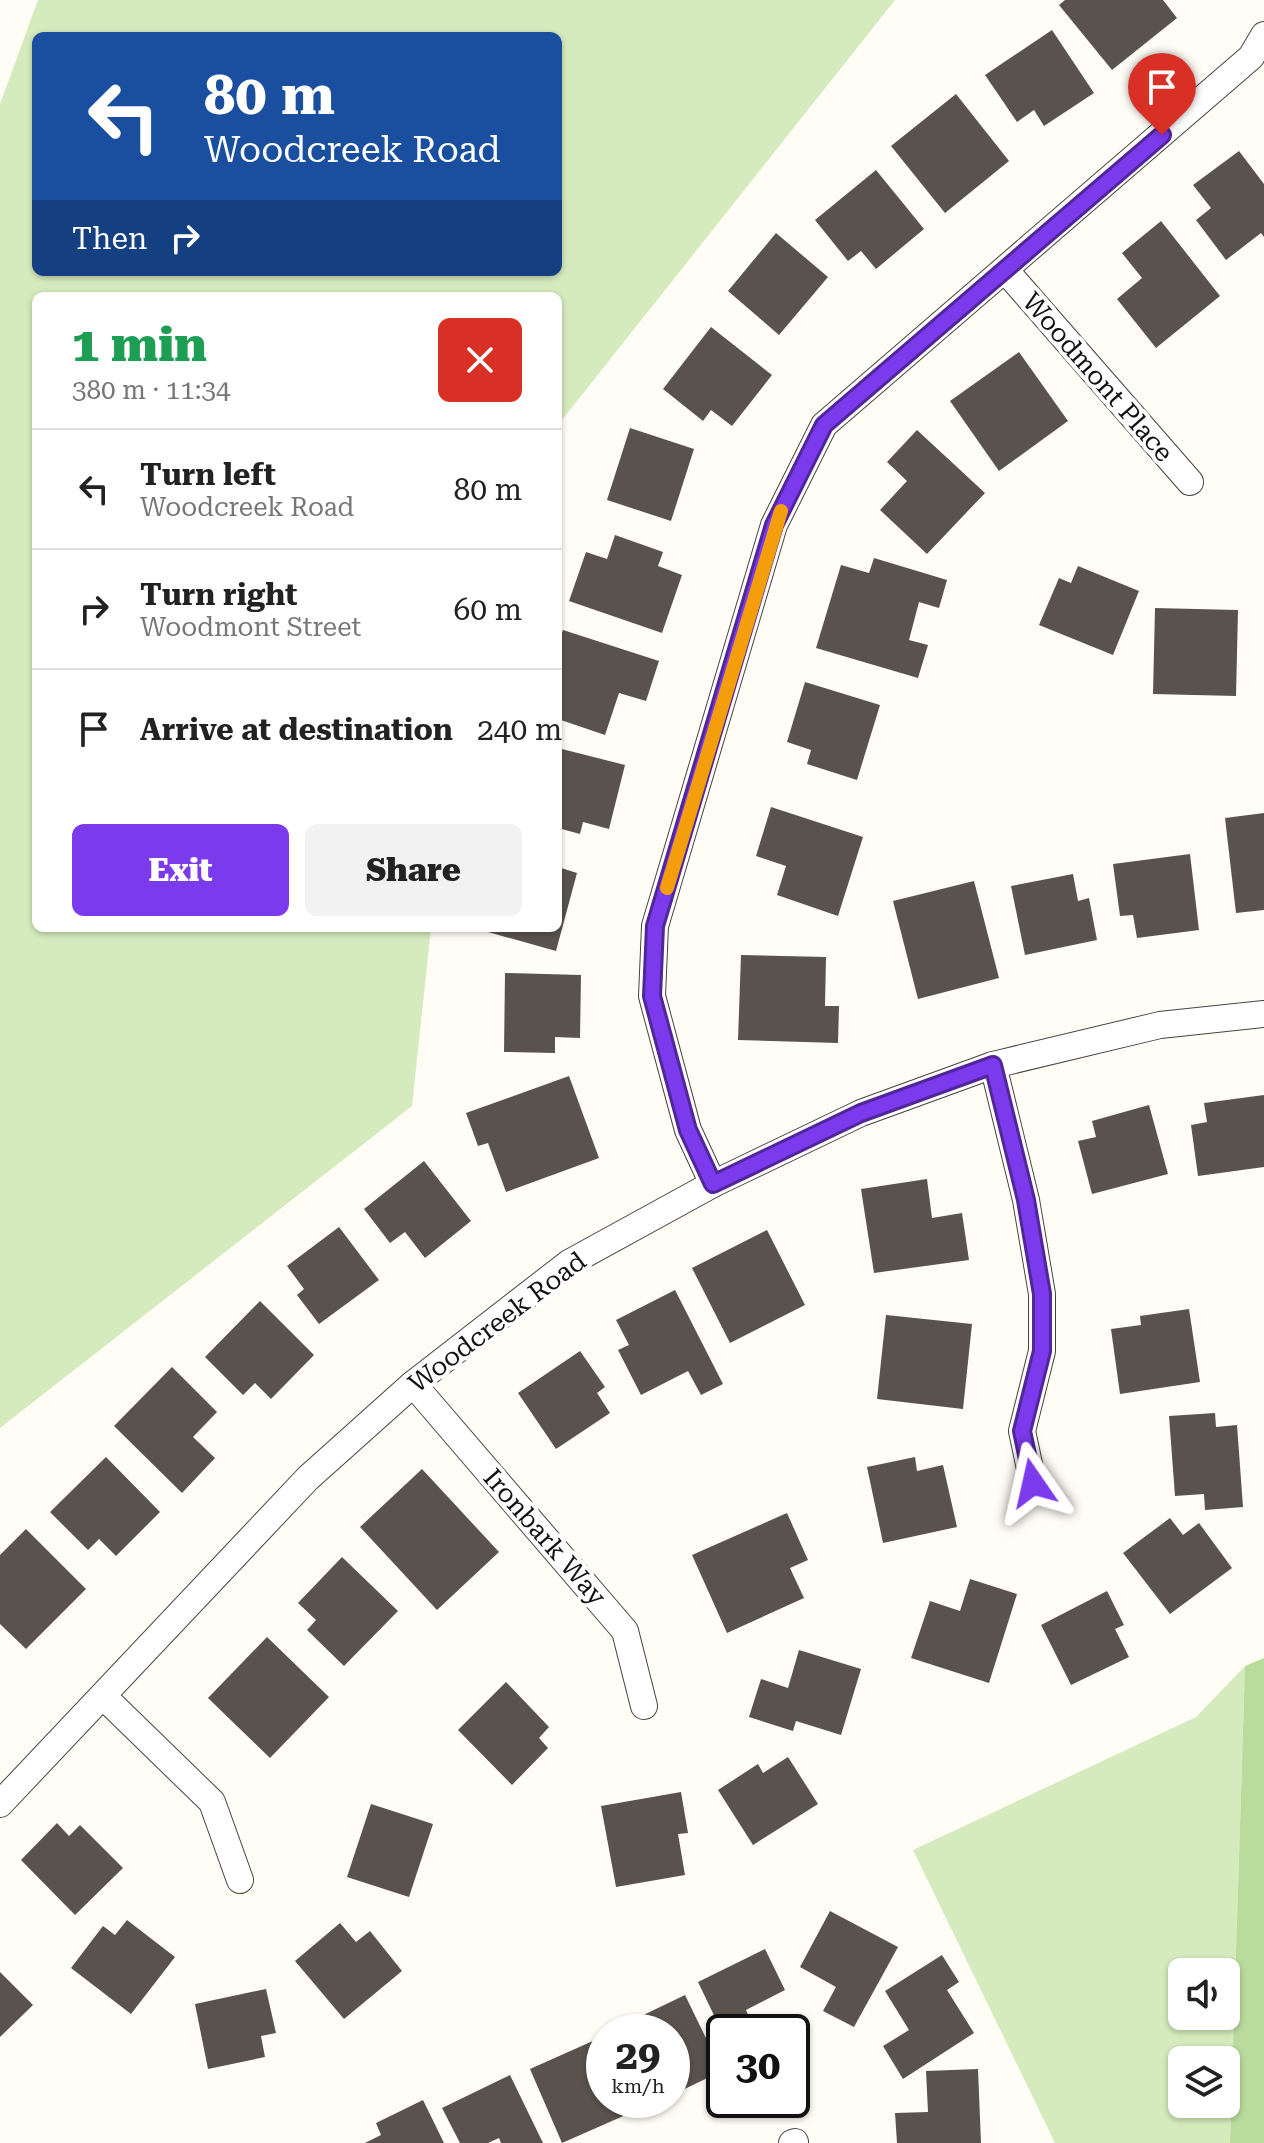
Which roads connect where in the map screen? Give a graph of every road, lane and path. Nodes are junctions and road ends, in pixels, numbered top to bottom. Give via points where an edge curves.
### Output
1 (1264, 35) edge
2 (1006, 271) junction
3 (1190, 482) dead end
4 (1264, 1014) edge
5 (993, 1065) junction
6 (713, 1184) junction
7 (413, 1384) junction
8 (1033, 1483) dead end
9 (103, 1696) junction
10 (644, 1706) dead end
11 (0, 1804) edge
12 (240, 1880) dead end

1 - 2 street via 1251,57
2 - 3 street, Woodmont Place
2 - 6 street via 824,425 774,525 655,926 652,996 688,1130
4 - 5 street, Woodcreek Road via 1160,1025
5 - 6 street, Woodcreek Road via 861,1113
5 - 8 street via 1026,1200 1042,1294 1042,1351 1022,1431
6 - 7 street, Woodcreek Road via 569,1263
7 - 9 street, Woodcreek Road via 308,1478
7 - 10 street, Ironbark Way via 625,1631
9 - 11 street, Woodcreek Road
9 - 12 street via 212,1802

